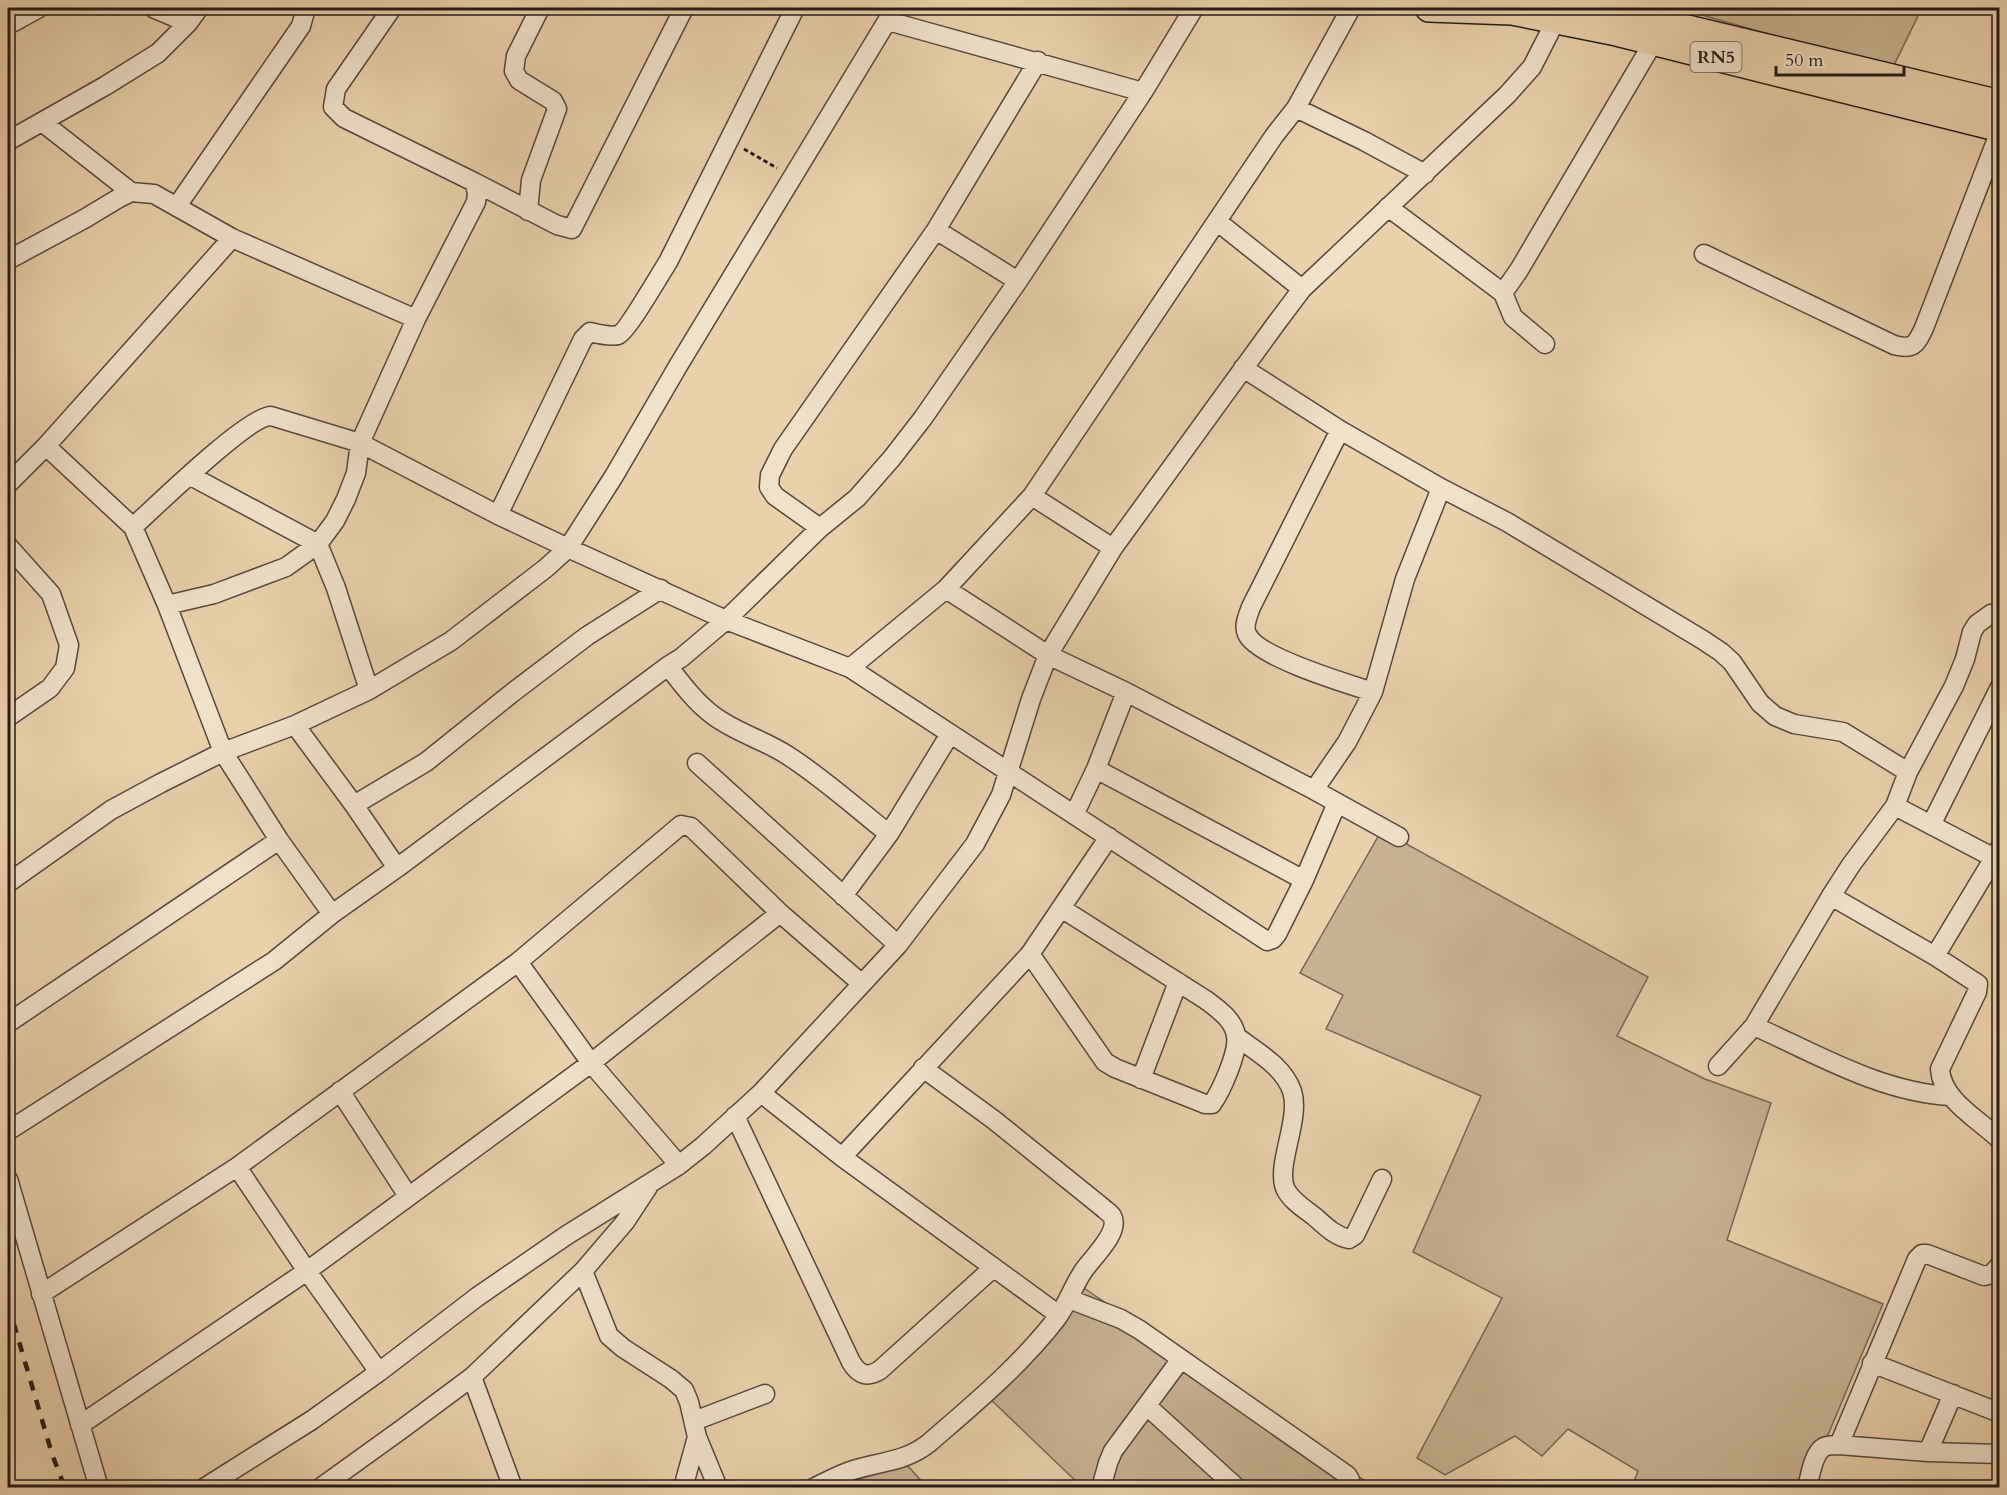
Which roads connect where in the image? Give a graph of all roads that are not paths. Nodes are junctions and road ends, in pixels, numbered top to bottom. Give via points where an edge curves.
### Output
1 (39, 8) edge
2 (153, 8) edge
3 (199, 8) edge
4 (306, 8) edge
5 (392, 8) edge
6 (540, 8) edge
7 (684, 8) edge
8 (795, 8) edge
9 (1194, 8) edge
10 (1351, 8) edge
11 (1429, 8) edge
12 (1600, 8) edge
13 (891, 12) edge
14 (1556, 20) junction
15 (188, 23) junction
16 (8, 25) edge
17 (1654, 41) junction
18 (1038, 62) junction
19 (1143, 92) junction
20 (2000, 104) edge
21 (1296, 108) junction
22 (42, 122) junction
23 (2000, 129) edge
24 (8, 141) edge
25 (1425, 174) junction
26 (474, 182) junction
27 (131, 192) junction
28 (177, 206) junction
29 (1388, 207) junction
30 (528, 211) junction
31 (1218, 222) junction
32 (936, 230) junction
33 (232, 238) junction
34 (1704, 254) dead end
35 (8, 260) edge
36 (1018, 281) junction
37 (1302, 289) junction
38 (1503, 293) junction
39 (416, 319) junction
40 (1545, 344) dead end
41 (1244, 368) junction
42 (1340, 430) junction
43 (360, 443) junction
44 (46, 446) junction
45 (189, 475) junction
46 (8, 484) edge
47 (1441, 488) junction
48 (1032, 496) junction
49 (498, 515) junction
50 (133, 527) junction
51 (820, 528) junction
52 (318, 544) junction
53 (8, 546) edge
54 (568, 548) junction
55 (1113, 548) junction
56 (661, 589) junction
57 (945, 589) junction
58 (167, 605) junction
59 (2000, 613) edge
60 (726, 620) junction
61 (1048, 655) junction
62 (668, 666) junction
63 (850, 668) junction
64 (2000, 687) edge
65 (369, 690) junction
66 (1126, 692) junction
67 (1373, 692) junction
68 (8, 717) edge
69 (295, 725) junction
70 (950, 734) junction
71 (223, 752) junction
72 (697, 763) dead end
73 (1096, 769) junction
74 (1009, 771) junction
75 (1908, 772) junction
76 (1314, 790) junction
77 (1337, 802) junction
78 (354, 805) junction
79 (1895, 806) junction
80 (1074, 815) junction
81 (1931, 825) junction
82 (889, 834) junction
83 (1109, 837) junction
84 (1399, 837) dead end
85 (279, 840) junction
86 (1998, 855) edge
87 (397, 868) junction
88 (1304, 879) junction
89 (8, 883) edge
90 (843, 896) junction
91 (1831, 896) junction
92 (1061, 908) junction
93 (780, 913) junction
94 (332, 914) junction
95 (898, 945) junction
96 (1030, 954) junction
97 (1935, 956) junction
98 (518, 962) junction
99 (1178, 982) junction
100 (862, 984) junction
101 (8, 1023) edge
102 (1754, 1026) junction
103 (1237, 1037) junction
104 (591, 1064) junction
105 (1718, 1066) dead end
106 (923, 1068) junction
107 (1140, 1079) junction
108 (340, 1090) junction
109 (761, 1093) junction
110 (1950, 1096) junction
111 (735, 1116) junction
112 (8, 1131) edge
113 (1999, 1138) edge
114 (842, 1157) junction
115 (679, 1165) junction
116 (237, 1167) junction
117 (8, 1179) edge
118 (1382, 1179) dead end
119 (650, 1183) junction
120 (408, 1196) junction
121 (2000, 1265) edge
122 (993, 1268) junction
123 (307, 1271) junction
124 (583, 1271) junction
125 (41, 1294) junction
126 (1069, 1299) junction
127 (1059, 1315) junction
128 (1181, 1359) junction
129 (1872, 1363) junction
130 (379, 1372) junction
131 (471, 1377) junction
132 (765, 1394) dead end
133 (1953, 1394) junction
134 (1147, 1406) junction
135 (2000, 1413) edge
136 (80, 1425) junction
137 (696, 1429) junction
138 (1839, 1445) junction
139 (1928, 1452) junction
140 (2000, 1454) edge
141 (1108, 1484) edge
142 (815, 1487) edge
143 (99, 1488) edge
144 (204, 1488) edge
145 (320, 1488) edge
146 (513, 1488) edge
147 (683, 1488) edge
148 (718, 1488) edge
149 (1237, 1488) edge
150 (1347, 1488) edge
151 (1807, 1488) edge

1 - 16 street
2 - 15 street
3 - 15 street
4 - 28 street via 301,26
5 - 26 street via 336,89 333,107 344,118
6 - 30 street via 516,56 514,71 519,80 553,101 556,110 531,180
7 - 30 street via 572,229
8 - 49 street via 668,262 621,334 590,332 583,339
9 - 19 street
10 - 21 street
11 - 14 main road, RN5 via 1512,11
12 - 20 main road, RN5
13 - 18 street
13 - 54 street
14 - 17 main road, RN5
14 - 25 street via 1526,74
15 - 22 street via 158,53
17 - 23 main road, RN5
17 - 38 street
18 - 19 street
18 - 32 street
19 - 36 street
21 - 25 street
21 - 31 street
22 - 24 street
22 - 27 street
23 - 34 street via 1924,328 1912,346 1894,345
25 - 29 street
26 - 30 street
26 - 39 street via 476,202
27 - 28 street via 154,194
27 - 35 street
28 - 33 street
29 - 37 street
29 - 38 street
31 - 37 street
31 - 48 street
32 - 36 street
32 - 51 street via 783,449 770,475 769,487 775,496
33 - 39 street
33 - 44 street
36 - 51 street via 892,458 857,498
37 - 41 street
38 - 40 street via 1513,317
39 - 43 street
41 - 42 street
41 - 55 street
42 - 47 street
42 - 67 street via 1251,607 1247,634 1256,644 1295,665
43 - 45 street via 264,416
43 - 49 street
43 - 52 street via 356,472 346,499
44 - 46 street
44 - 50 street
45 - 50 street
45 - 52 street
47 - 67 street via 1405,579
47 - 75 street via 1508,522 1721,652 1760,703 1775,716 1794,724 1843,732
48 - 55 street
48 - 57 street
49 - 54 street
50 - 58 street
51 - 60 street
52 - 58 street via 286,567 214,594
52 - 65 street
53 - 68 street via 51,594 69,645 65,668 50,688
54 - 56 street
54 - 65 street via 451,641
55 - 61 street
56 - 60 street
56 - 78 street via 587,636 426,762
57 - 61 street
57 - 63 street
58 - 71 street
59 - 75 street via 1983,618 1972,632 1954,686
60 - 62 street
60 - 63 street
61 - 66 street
61 - 74 street
62 - 82 street via 715,717 790,756
62 - 87 street
63 - 70 street
64 - 81 street
65 - 69 street
66 - 73 street
66 - 76 street
67 - 76 street via 1347,742
69 - 71 street
69 - 78 street
70 - 74 street
70 - 82 street
71 - 85 street
71 - 89 street via 111,810
72 - 90 street
73 - 80 street
73 - 88 street
74 - 80 street
74 - 95 street via 991,817 975,844
75 - 79 street
76 - 77 street
77 - 84 street
77 - 88 street
78 - 87 street
79 - 81 street
79 - 91 street
80 - 83 street
81 - 86 street
82 - 90 street
83 - 88 street via 1267,941 1277,934
83 - 92 street
85 - 94 street
85 - 101 street
86 - 97 street
87 - 94 street
90 - 95 street
91 - 97 street
91 - 102 street
92 - 96 street
92 - 99 street
93 - 98 street via 691,826 681,825
93 - 100 street
93 - 104 street
94 - 112 street via 274,961
95 - 100 street
96 - 106 street
96 - 107 street via 1105,1062
97 - 110 street via 1978,984 1941,1069 1941,1081
98 - 104 street
98 - 108 street
99 - 103 street via 1221,1011
99 - 107 street
100 - 109 street
102 - 105 street
102 - 110 street via 1874,1080 1918,1093
103 - 107 street via 1231,1063 1212,1104
103 - 118 street via 1277,1068 1293,1094 1283,1176 1292,1197 1333,1232 1349,1239
104 - 115 street
104 - 120 street
106 - 114 street
106 - 126 street via 1112,1217 1115,1226 1111,1235 1084,1270
108 - 116 street
108 - 120 street
109 - 111 street
109 - 114 street
110 - 113 street
111 - 115 street
111 - 122 street via 856,1371 872,1375 880,1370
114 - 122 street
115 - 119 street
116 - 123 street
116 - 125 street
117 - 125 street
119 - 124 street via 625,1222
119 - 130 street via 567,1234
120 - 123 street
121 - 129 street via 1984,1276 1922,1254
122 - 127 street
123 - 130 street
123 - 136 street
124 - 131 street
124 - 137 street via 609,1336 684,1390
125 - 136 street
126 - 127 street
126 - 128 street via 1121,1319
127 - 142 street via 1008,1373 916,1454 852,1470
128 - 134 street
128 - 150 street via 1347,1475
129 - 133 street
129 - 138 street
130 - 144 street
131 - 145 street
131 - 146 street
132 - 137 street
133 - 135 street
133 - 139 street
134 - 141 street via 1107,1463
134 - 149 street
136 - 143 street
137 - 147 street
137 - 148 street
138 - 139 street
138 - 151 street via 1825,1446 1820,1451
139 - 140 street

